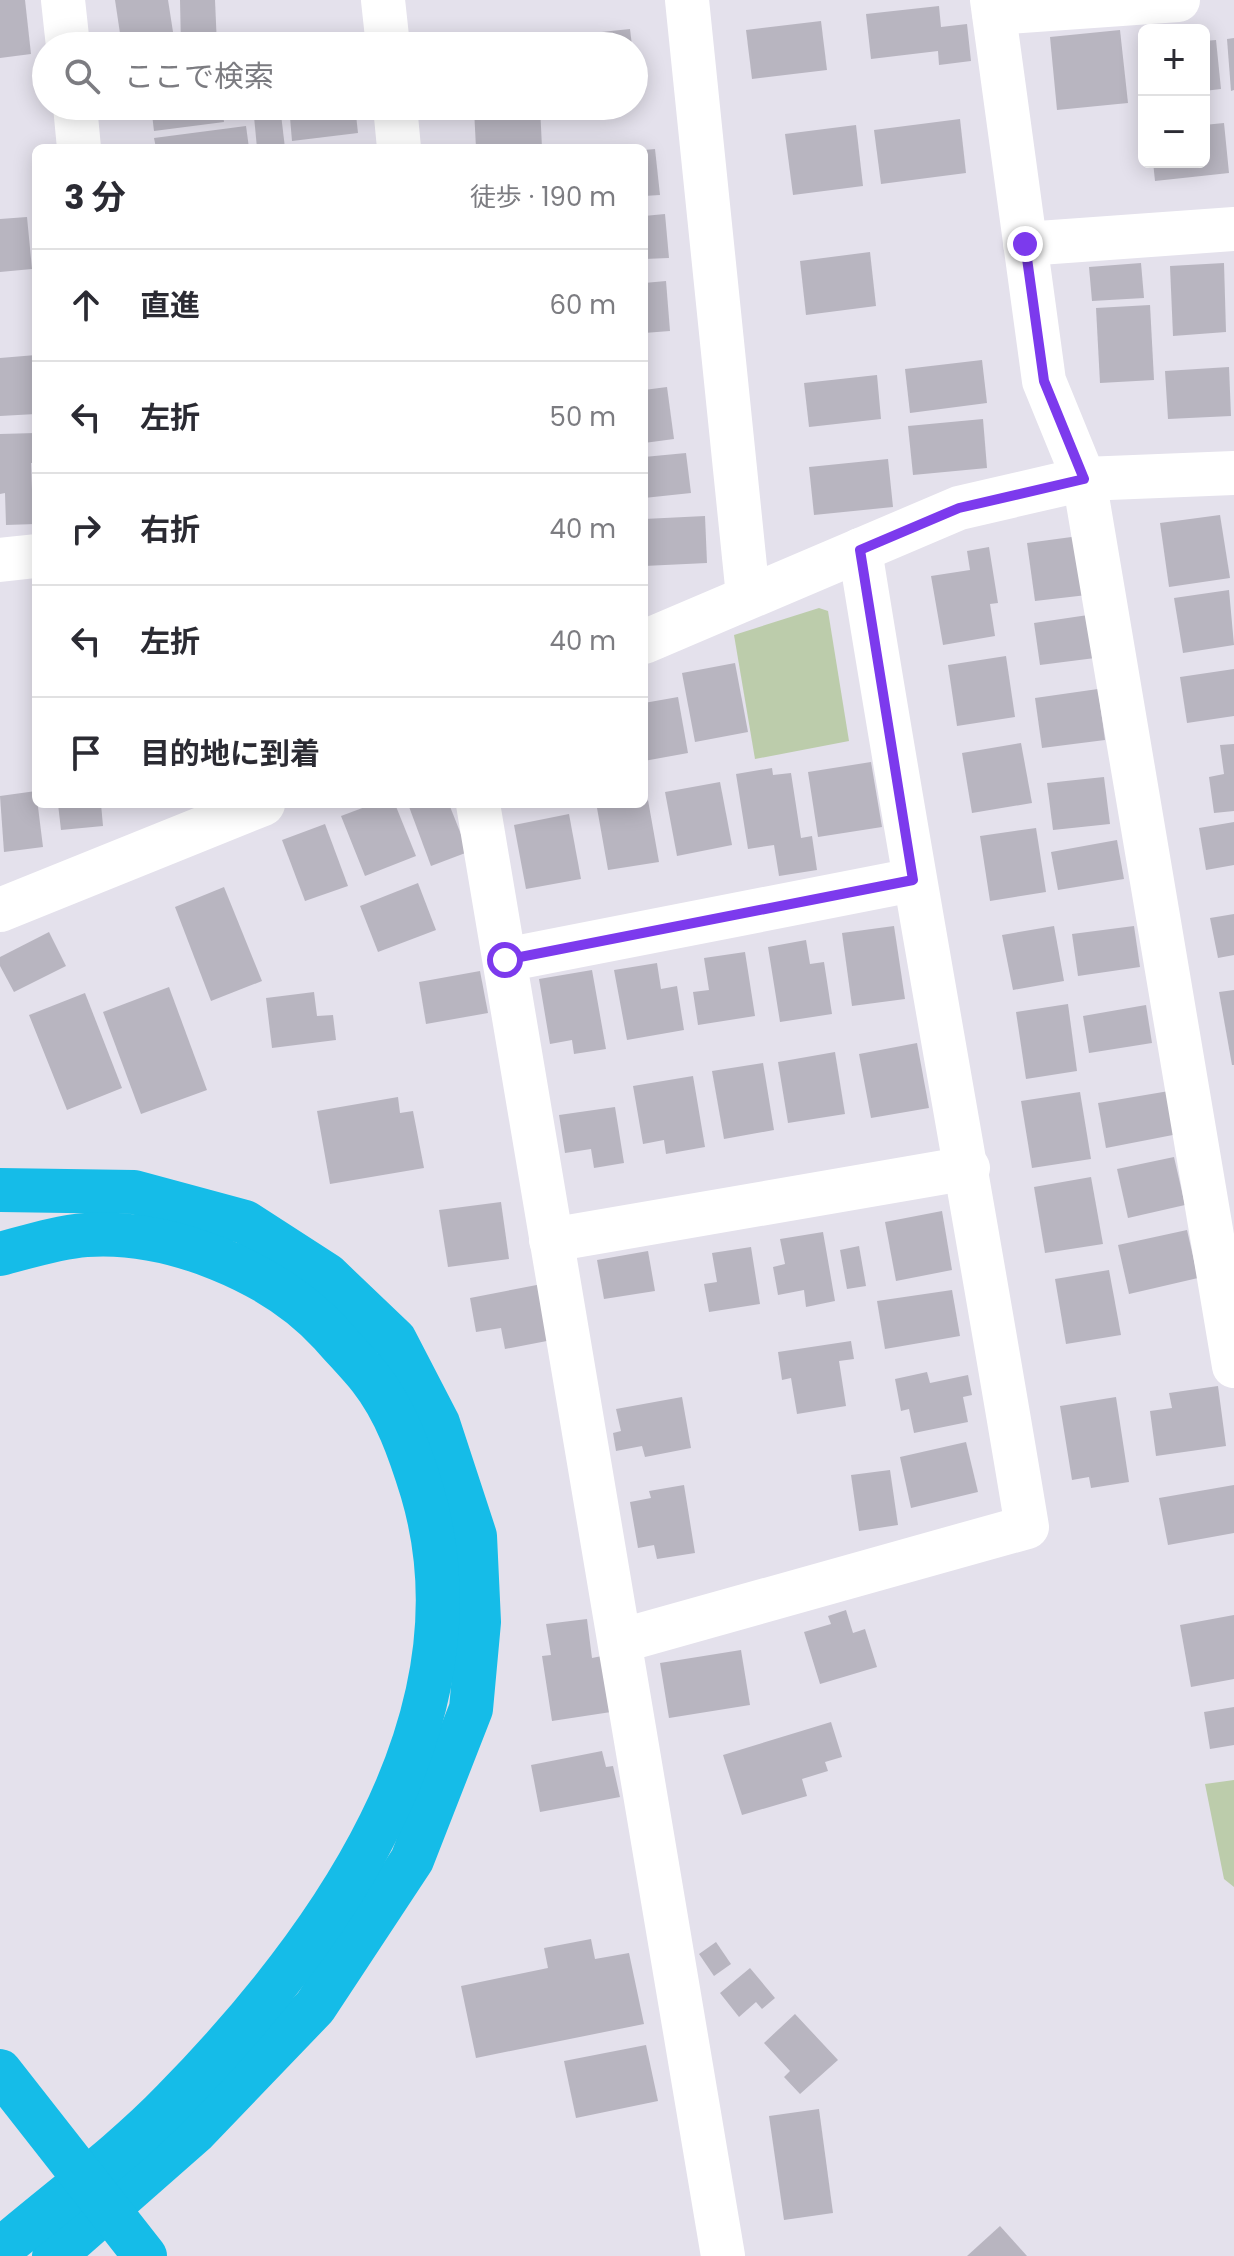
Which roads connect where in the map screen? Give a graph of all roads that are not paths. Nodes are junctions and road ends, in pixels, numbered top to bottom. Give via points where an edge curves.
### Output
1 (63, 0) edge
2 (383, 0) edge
3 (687, 0) edge
4 (1178, 0) edge
5 (993, 6) edge
6 (66, 32) edge
7 (386, 32) edge
8 (76, 120) edge
9 (396, 120) edge
10 (79, 144) edge
11 (399, 144) edge
12 (1234, 229) edge
13 (1025, 244) junction
14 (1234, 473) edge
15 (1084, 479) junction
16 (860, 550) junction
17 (32, 556) edge
18 (0, 560) edge
19 (748, 596) junction
20 (648, 640) edge
21 (243, 808) edge
22 (479, 808) edge
23 (166, 823) edge
24 (913, 880) junction
25 (0, 910) edge
26 (505, 960) junction
27 (968, 1168) junction
28 (0, 1190) edge
29 (551, 1240) junction
30 (0, 1254) edge
31 (1234, 1366) edge
32 (620, 1641) junction
33 (0, 2071) edge
34 (183, 2118) junction
35 (0, 2214) edge
36 (0, 2250) edge
37 (36, 2256) edge
38 (54, 2256) edge
39 (145, 2256) edge
40 (723, 2256) edge

1 - 6 street
2 - 7 street
3 - 19 street
4 - 5 street
5 - 13 street
8 - 10 street
9 - 11 street
12 - 13 street
13 - 15 street via 1044,381
14 - 15 street
15 - 16 street via 959,508
15 - 31 street
16 - 19 street
16 - 24 street
17 - 18 street
19 - 20 street
21 - 23 street
22 - 26 street
23 - 25 street
24 - 26 street
24 - 27 street
26 - 29 street
27 - 29 street
27 - 32 street via 1027,1527
28 - 34 highway via 134,1192 245,1222 327,1275 395,1340 438,1423 475,1536 479,1622 471,1709 412,1860 315,2007
29 - 32 street
30 - 34 highway via 86,1235 171,1242 251,1273 321,1323 372,1380 407,1443 434,1533 438,1610 427,1695 407,1769 339,1899
32 - 40 street
33 - 39 highway
34 - 36 highway
34 - 38 highway
35 - 37 highway

